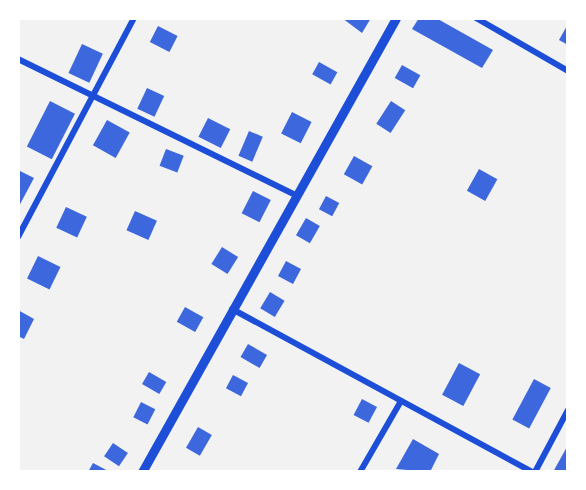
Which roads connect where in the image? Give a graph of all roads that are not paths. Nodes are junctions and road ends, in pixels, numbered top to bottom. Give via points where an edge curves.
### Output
1 (134, 18) edge
2 (396, 18) edge
3 (476, 18) edge
4 (18, 59) edge
5 (568, 71) edge
6 (91, 96) junction
7 (296, 195) junction
8 (18, 237) edge
9 (232, 309) junction
10 (401, 401) junction
11 (568, 410) edge
12 (142, 472) edge
13 (360, 472) edge
14 (533, 472) edge

1 - 6 street
2 - 7 street
3 - 5 street
4 - 6 street
6 - 7 street
6 - 8 street
7 - 9 street
9 - 10 street
9 - 12 street
10 - 13 street
10 - 14 street
11 - 14 street

